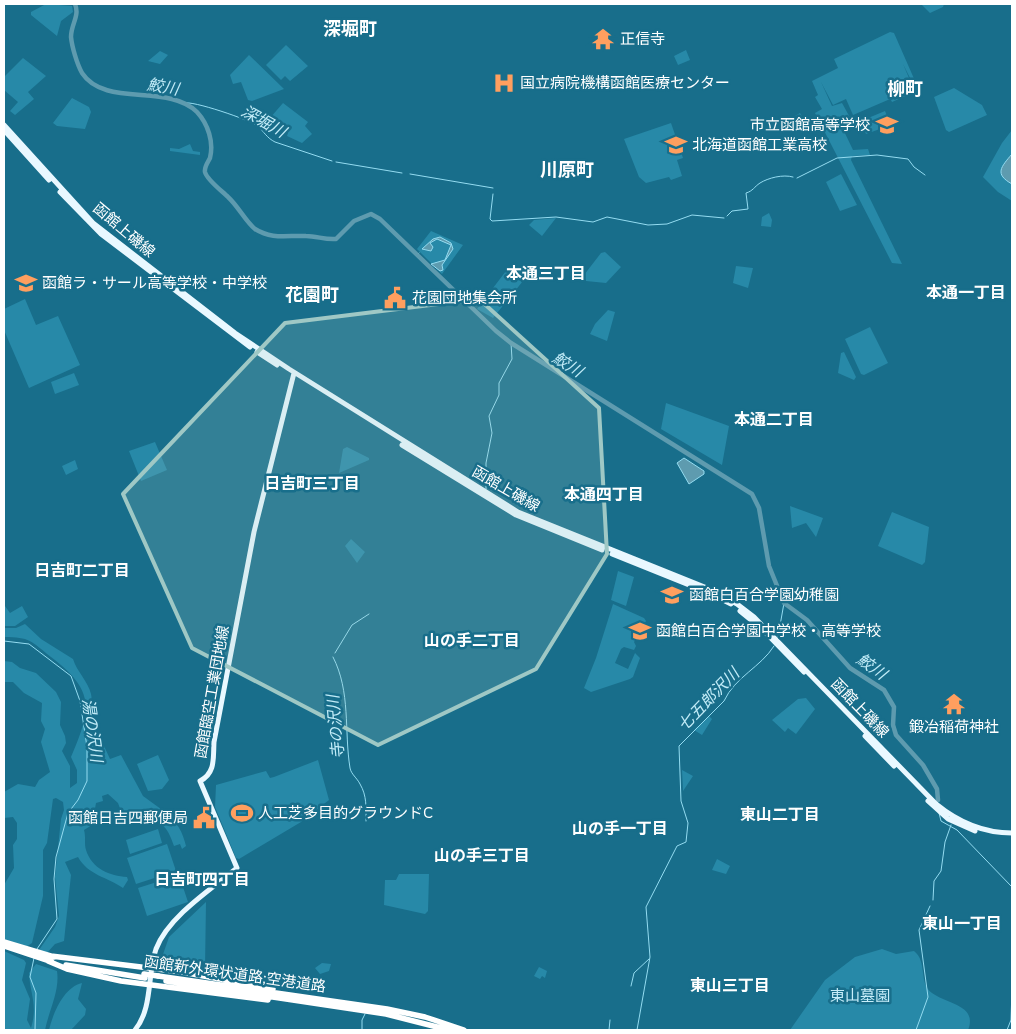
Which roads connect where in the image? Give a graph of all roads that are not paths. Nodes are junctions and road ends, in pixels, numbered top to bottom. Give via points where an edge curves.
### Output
1 (4, 125) edge
2 (4, 130) edge
3 (294, 374) junction
4 (1012, 835) edge
5 (4, 942) edge
6 (4, 946) edge
7 (49, 958) junction
8 (59, 961) junction
9 (152, 969) junction
10 (158, 978) junction
11 (150, 986) junction
12 (346, 1003) junction
13 (329, 1006) junction
14 (135, 1030) edge
15 (449, 1030) edge
16 (464, 1030) edge

1 - 3 main road, 函館上磯線 via 99,228 235,333
2 - 3 main road, 函館上磯線 via 101,234 234,337
3 - 4 main road, 函館上磯線 via 516,515 710,593 736,607 939,809 976,828
3 - 9 main road, 函館臨空工業団地線 via 254,532 214,742 212,768 200,781 237,868 164,933
5 - 7 highway
6 - 7 highway
7 - 8 highway
8 - 9 highway
8 - 10 highway, 函館新外環状道路;空港道路, bridge
8 - 11 highway via 88,974
9 - 11 main road, 函館臨空工業団地線
9 - 12 highway
10 - 12 highway, 函館新外環状道路;空港道路
10 - 13 highway, 函館新外環状道路;空港道路
11 - 13 highway
11 - 14 main road, 函館臨空工業団地線 via 143,1017
12 - 16 highway, 函館新外環状道路;空港道路 via 405,1013
13 - 15 highway, 函館新外環状道路;空港道路 via 404,1018

